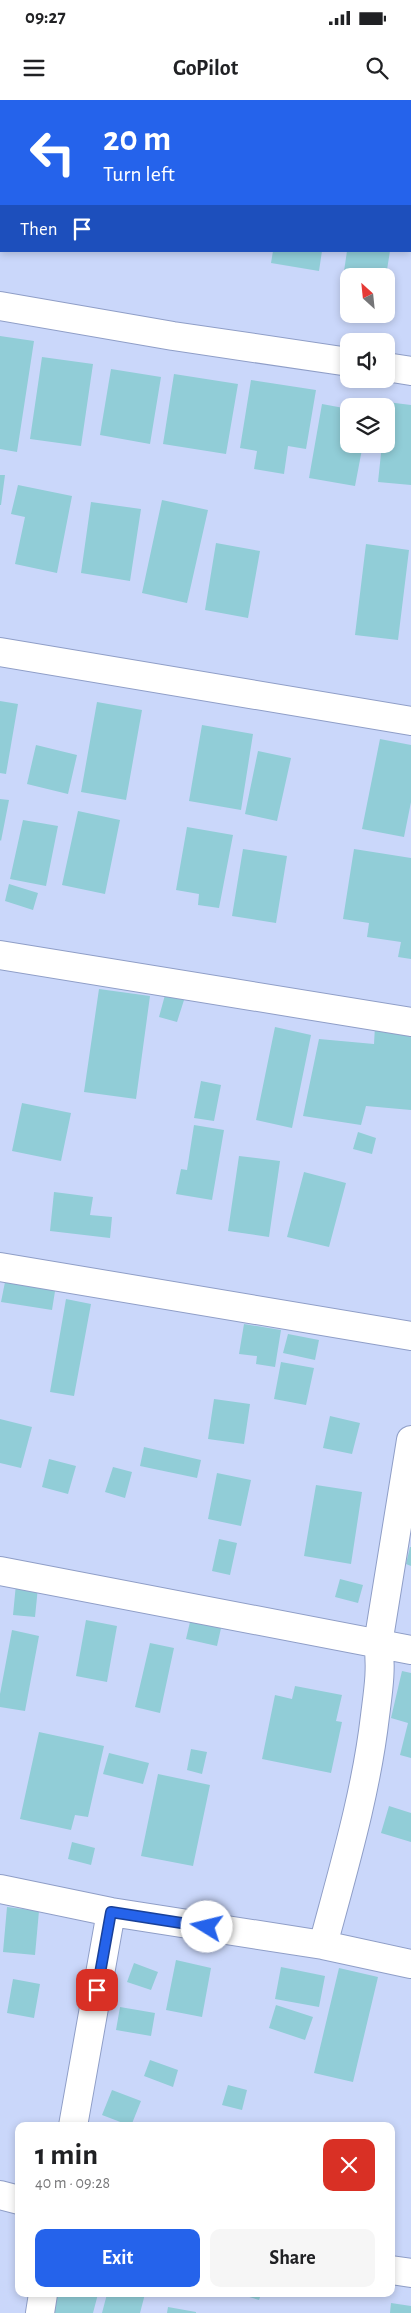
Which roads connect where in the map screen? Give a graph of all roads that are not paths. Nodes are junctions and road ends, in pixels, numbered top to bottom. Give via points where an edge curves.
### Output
1 (0, 306) edge
2 (340, 361) edge
3 (395, 368) edge
4 (411, 371) edge
5 (0, 652) edge
6 (411, 721) edge
7 (0, 955) edge
8 (411, 1022) edge
9 (0, 1267) edge
10 (411, 1336) edge
11 (411, 1440) edge
12 (0, 1571) edge
13 (378, 1644) junction
14 (411, 1650) edge
15 (0, 1890) edge
16 (111, 1912) junction
17 (323, 1946) junction
18 (411, 1964) edge
19 (74, 2122) edge
20 (0, 2195) edge
21 (15, 2199) edge
22 (395, 2271) edge
23 (411, 2274) edge
24 (43, 2297) edge
25 (40, 2313) edge

1 - 2 street
3 - 4 street
5 - 6 street
7 - 8 street
9 - 10 street
11 - 13 street
12 - 13 street
13 - 14 street
13 - 17 street via 378,1691 367,1772 358,1818
15 - 16 street
16 - 17 street
16 - 19 street
17 - 18 street
20 - 21 street
22 - 23 street
24 - 25 street

